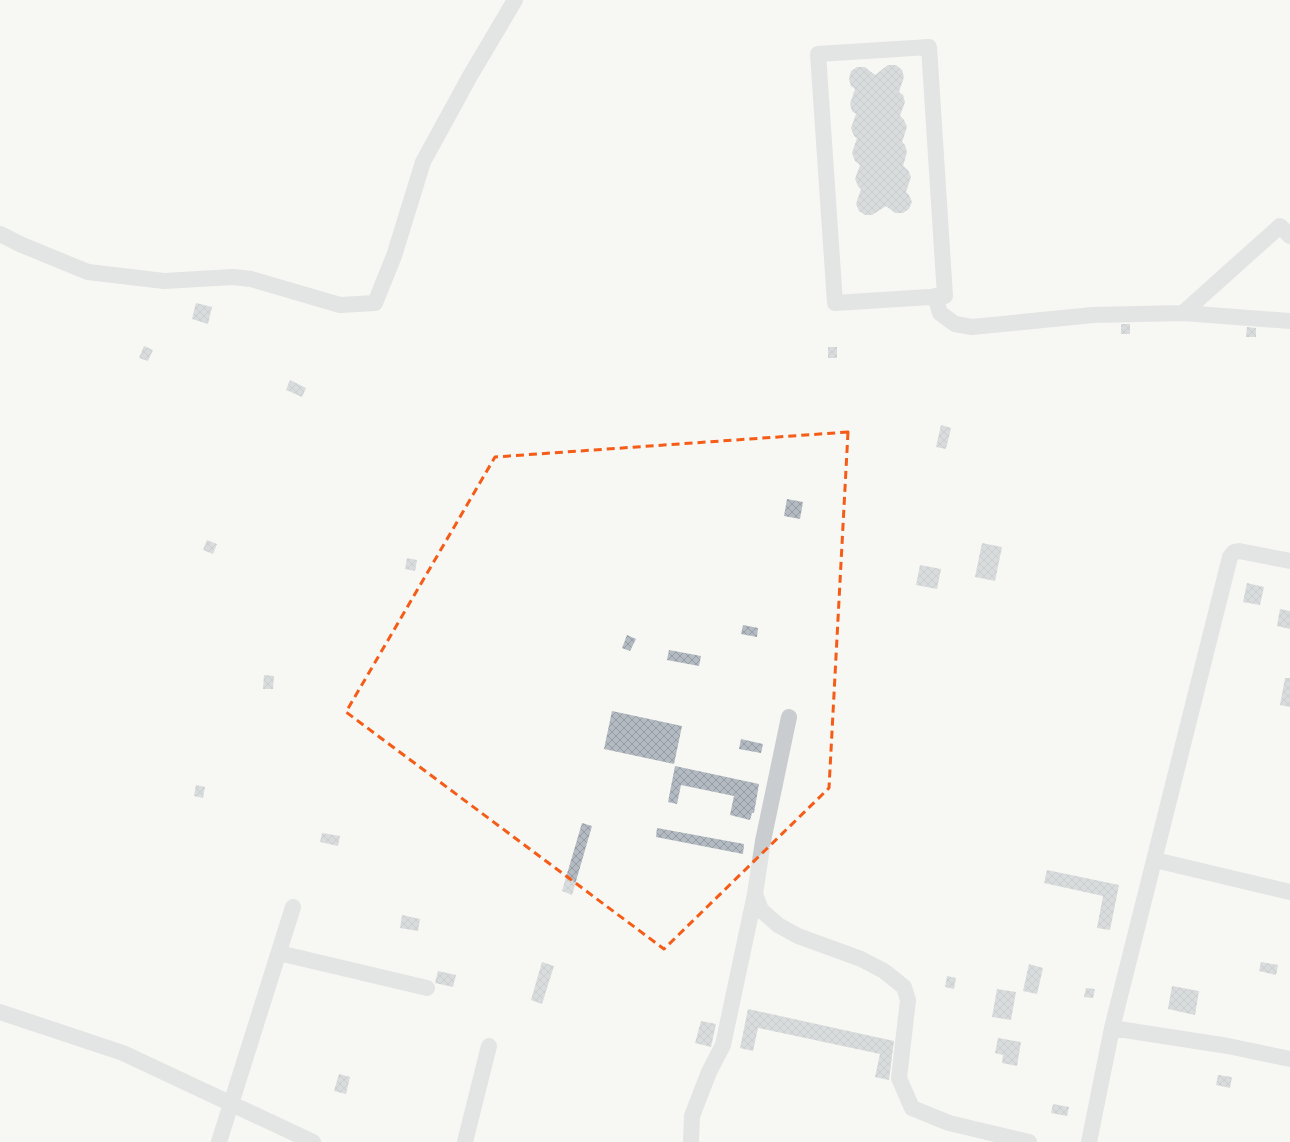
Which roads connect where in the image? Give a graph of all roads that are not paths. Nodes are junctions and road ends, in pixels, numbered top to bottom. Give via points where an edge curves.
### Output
1 (515, 0) edge
2 (0, 234) edge
3 (1290, 236) edge
4 (935, 296) junction
5 (1183, 313) junction
6 (1290, 321) edge
7 (1290, 561) edge
8 (789, 717) dead end
9 (1155, 860) junction
10 (1290, 892) edge
11 (755, 894) junction
12 (293, 907) dead end
13 (279, 953) junction
14 (428, 988) dead end
15 (0, 1012) edge
16 (1112, 1028) junction
17 (489, 1046) dead end
18 (1290, 1059) edge
19 (232, 1104) junction
20 (219, 1142) edge
21 (313, 1142) edge
22 (465, 1142) edge
23 (691, 1142) edge
24 (1029, 1142) edge
25 (1089, 1142) edge

1 - 2 street via 423,162 394,256 375,303 340,305 251,279 233,277 164,281 88,272
3 - 5 street via 1280,226
4 - 4 street via 835,303 818,54 929,47 945,296
4 - 5 street via 940,313 955,324 972,327 1093,315
5 - 6 street
7 - 9 street via 1239,551 1230,557
8 - 11 street via 763,841
9 - 10 street
9 - 16 street
11 - 23 street via 723,1045 709,1072 692,1116
11 - 24 street via 761,910 778,925 798,936 861,959 884,971 904,987 908,1000 899,1078 912,1108 949,1123
12 - 13 street
13 - 14 street
13 - 19 street
15 - 19 street via 123,1053
16 - 18 street via 1228,1046
16 - 25 street
17 - 22 street
19 - 20 street
19 - 21 street

